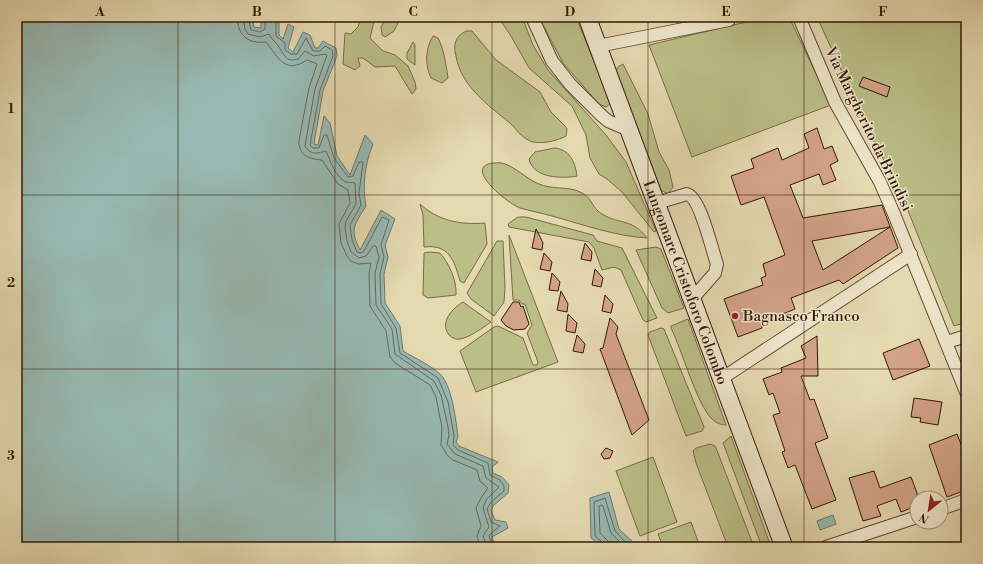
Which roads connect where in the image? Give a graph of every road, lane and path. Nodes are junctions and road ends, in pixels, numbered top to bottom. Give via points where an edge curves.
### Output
1 (532, 17) edge
2 (587, 17) edge
3 (799, 17) edge
4 (729, 20) dead end
5 (598, 46) junction
6 (629, 130) junction
7 (657, 203) junction
8 (911, 254) junction
9 (692, 298) junction
10 (966, 336) edge
11 (947, 342) junction
12 (721, 379) junction
13 (966, 392) edge
14 (966, 500) edge
15 (949, 506) edge
16 (909, 520) edge
17 (784, 547) edge
18 (826, 547) edge

1 - 6 street via 552,61 570,84 608,121
2 - 5 main road, Lungomare Cristoforo Colombo
3 - 8 street, Via Margherito da Brindisi via 835,102 880,182
4 - 5 street
5 - 6 main road, Lungomare Cristoforo Colombo
6 - 7 main road, Lungomare Cristoforo Colombo
7 - 9 main road, Lungomare Cristoforo Colombo
7 - 9 street via 687,194 693,197 699,208 717,264 715,273
8 - 11 street, Via Margherito da Brindisi
8 - 12 street
9 - 12 main road, Lungomare Cristoforo Colombo
10 - 11 street
11 - 13 street, Via Margherito da Brindisi
12 - 17 main road, Lungomare Cristoforo Colombo
14 - 15 street
16 - 18 street

